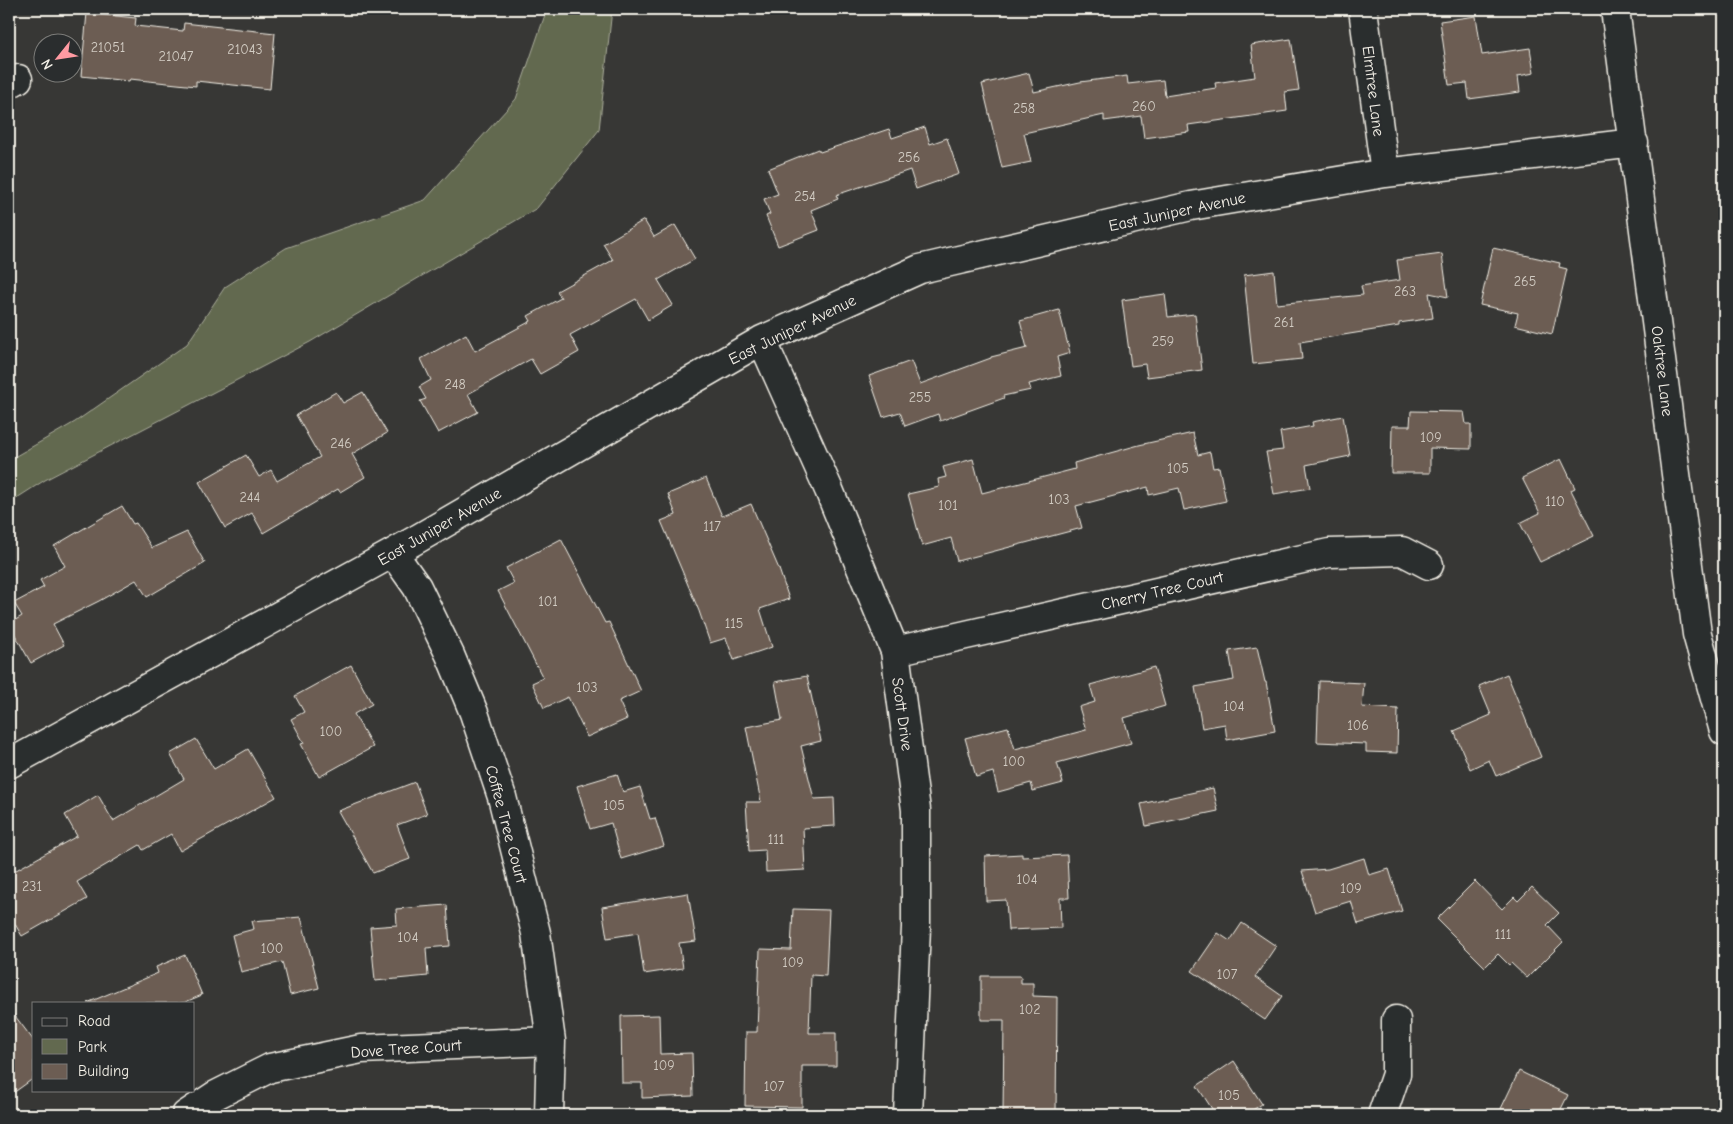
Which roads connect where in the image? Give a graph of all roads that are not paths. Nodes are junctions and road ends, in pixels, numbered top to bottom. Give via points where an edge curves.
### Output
1 (1363, 9) edge
2 (1615, 9) edge
3 (1634, 143) junction
4 (1385, 173) junction
5 (762, 340) junction
6 (392, 553) junction
7 (1429, 565) dead end
8 (895, 651) junction
9 (1724, 732) edge
10 (9, 764) edge
11 (1396, 1020) dead end
12 (551, 1041) junction
13 (186, 1115) edge
14 (549, 1115) edge
15 (908, 1115) edge
16 (1382, 1115) edge

1 - 4 street, Elmtree Lane
2 - 3 street, Oaktree Lane
3 - 4 street, East Juniper Avenue
3 - 9 street, Oaktree Lane via 1697,634
4 - 5 street, East Juniper Avenue via 1191,206 920,269
5 - 6 street, East Juniper Avenue
5 - 8 street, Scott Drive via 829,490
6 - 10 street, East Juniper Avenue
6 - 12 street, Coffee Tree Court via 417,587 450,655 474,713 502,797 536,933
7 - 8 street, Cherry Tree Court via 1402,551 1330,553
8 - 15 street, Scott Drive via 916,810 916,927
11 - 16 street via 1396,1074
12 - 13 street, Dove Tree Court via 361,1048 270,1068
12 - 14 street, Coffee Tree Court

